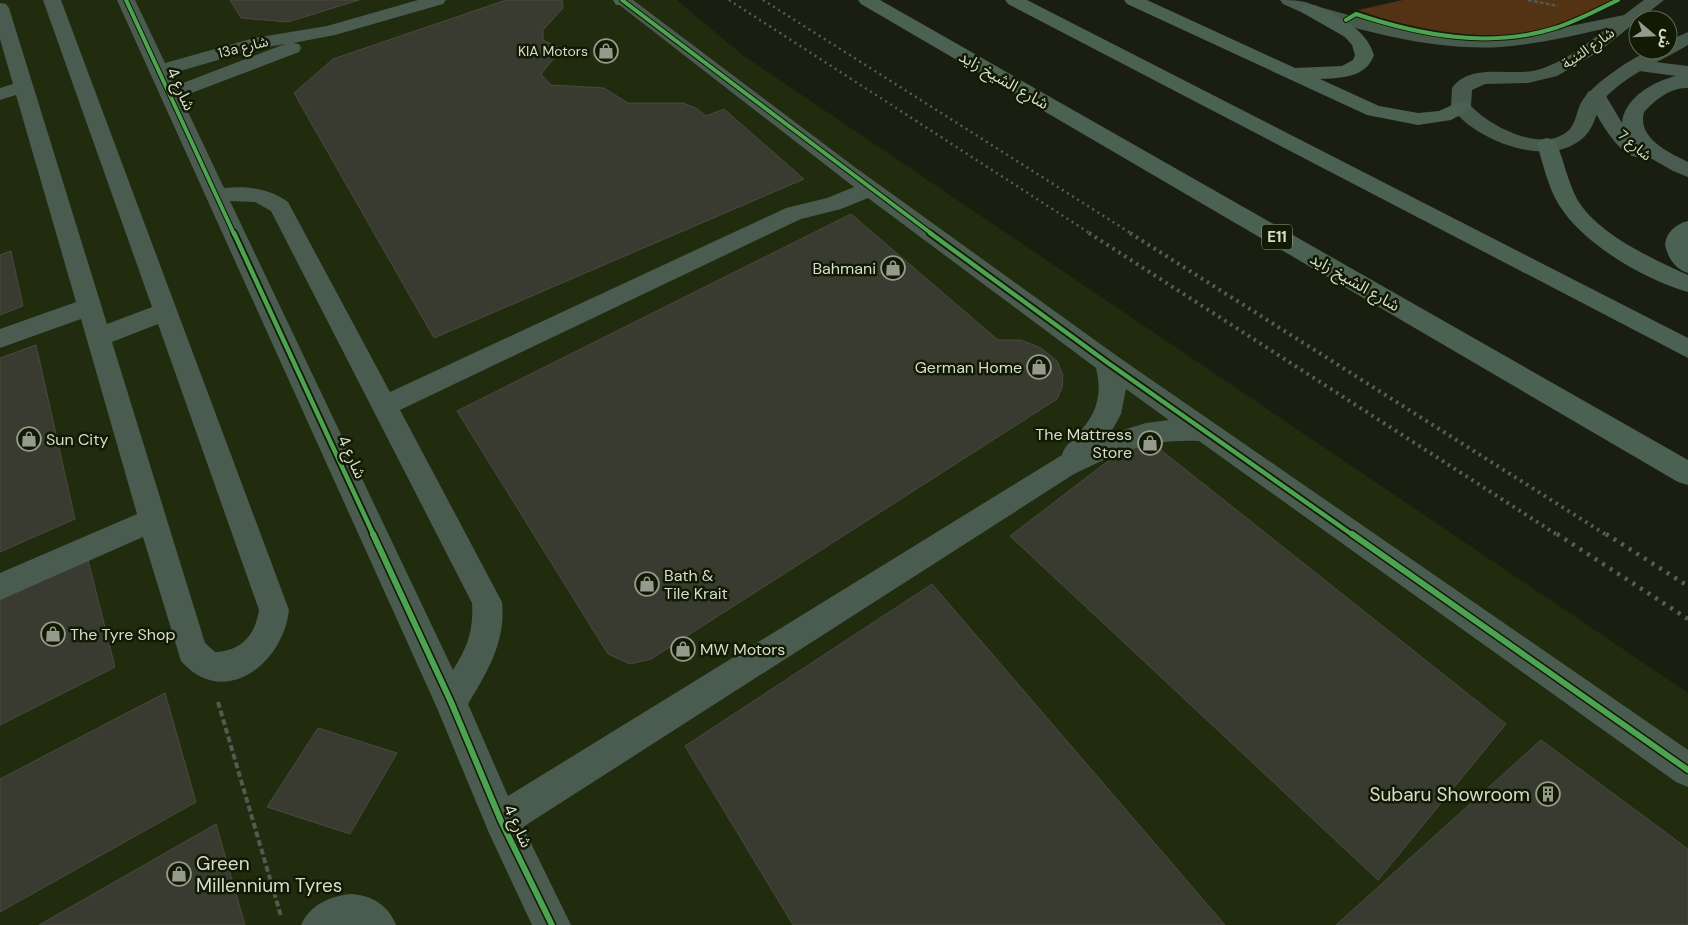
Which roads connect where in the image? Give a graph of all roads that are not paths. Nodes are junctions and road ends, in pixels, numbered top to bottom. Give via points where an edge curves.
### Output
1 (52, 0) edge
2 (437, 0) edge
3 (622, 0) edge
4 (867, 0) edge
5 (1014, 0) edge
6 (1133, 0) edge
7 (1289, 0) edge
8 (1655, 0) edge
9 (134, 3) edge
10 (1309, 9) junction
11 (1641, 10) edge
12 (1, 17) edge
13 (1628, 19) joint
14 (1649, 60) edge
15 (1639, 66) junction
16 (1280, 68) junction
17 (1688, 72) edge
18 (164, 82) junction
19 (1688, 82) edge
20 (24, 86) junction
21 (0, 94) edge
22 (1596, 95) junction
23 (1461, 107) junction
24 (1546, 144) junction
25 (1688, 170) edge
26 (849, 173) junction
27 (1688, 180) edge
28 (870, 189) junction
29 (218, 195) junction
30 (794, 213) junction
31 (1688, 228) edge
32 (1688, 265) edge
33 (1688, 284) edge
34 (90, 306) junction
35 (166, 311) junction
36 (99, 336) junction
37 (0, 339) edge
38 (1688, 349) edge
39 (1108, 363) junction
40 (383, 407) junction
41 (1203, 431) junction
42 (1064, 466) junction
43 (1688, 474) edge
44 (154, 519) junction
45 (0, 587) edge
46 (451, 702) junction
47 (1688, 770) edge
48 (501, 821) junction
49 (320, 925) edge
50 (377, 925) edge
51 (552, 925) edge

1 - 35 street
2 - 18 street, 13a شارع via 329,30 241,70
3 - 26 street
4 - 43 highway, شارع الشيخ زايد / E11
5 - 38 highway
6 - 16 highway
7 - 10 street
8 - 11 main road, شارع الثنية
9 - 18 street, شارع 4
10 - 13 main road via 1375,28 1468,41 1528,39
10 - 16 highway via 1353,36 1361,44 1362,61 1356,68 1330,75
12 - 20 street
13 - 23 main road, شارع الثنية via 1580,56 1549,73 1527,77 1488,76 1471,81 1462,88
14 - 15 main road
15 - 17 street
15 - 22 main road
16 - 23 highway via 1360,106 1389,115 1432,118
18 - 29 street, شارع 4
19 - 25 street via 1666,84 1638,106 1632,119 1645,144
20 - 21 street
20 - 34 street
22 - 24 main road via 1577,133 1564,142
22 - 27 street, شارع 7 via 1618,134 1648,158
23 - 24 main road via 1468,117 1494,134
24 - 33 highway via 1562,190 1570,205 1587,223 1640,261
26 - 28 street
26 - 30 street via 819,191
28 - 30 street via 833,204
28 - 39 street
29 - 40 street via 248,194 272,200 280,207
29 - 46 street, شارع 4
30 - 40 street
31 - 32 highway via 1680,232 1676,240 1677,250
34 - 36 street
34 - 37 street
35 - 36 street
35 - 44 street via 274,610 271,634 250,656 221,667 197,660
36 - 44 street
39 - 41 street
39 - 42 street via 1114,393 1105,423
40 - 46 street via 487,602 490,618 488,635 481,653
41 - 42 street via 1161,429 1142,433 1123,438
41 - 47 street
42 - 48 street
44 - 45 street
46 - 48 street, شارع 4
48 - 51 street, شارع 4
49 - 50 street via 327,919 350,912 370,916

